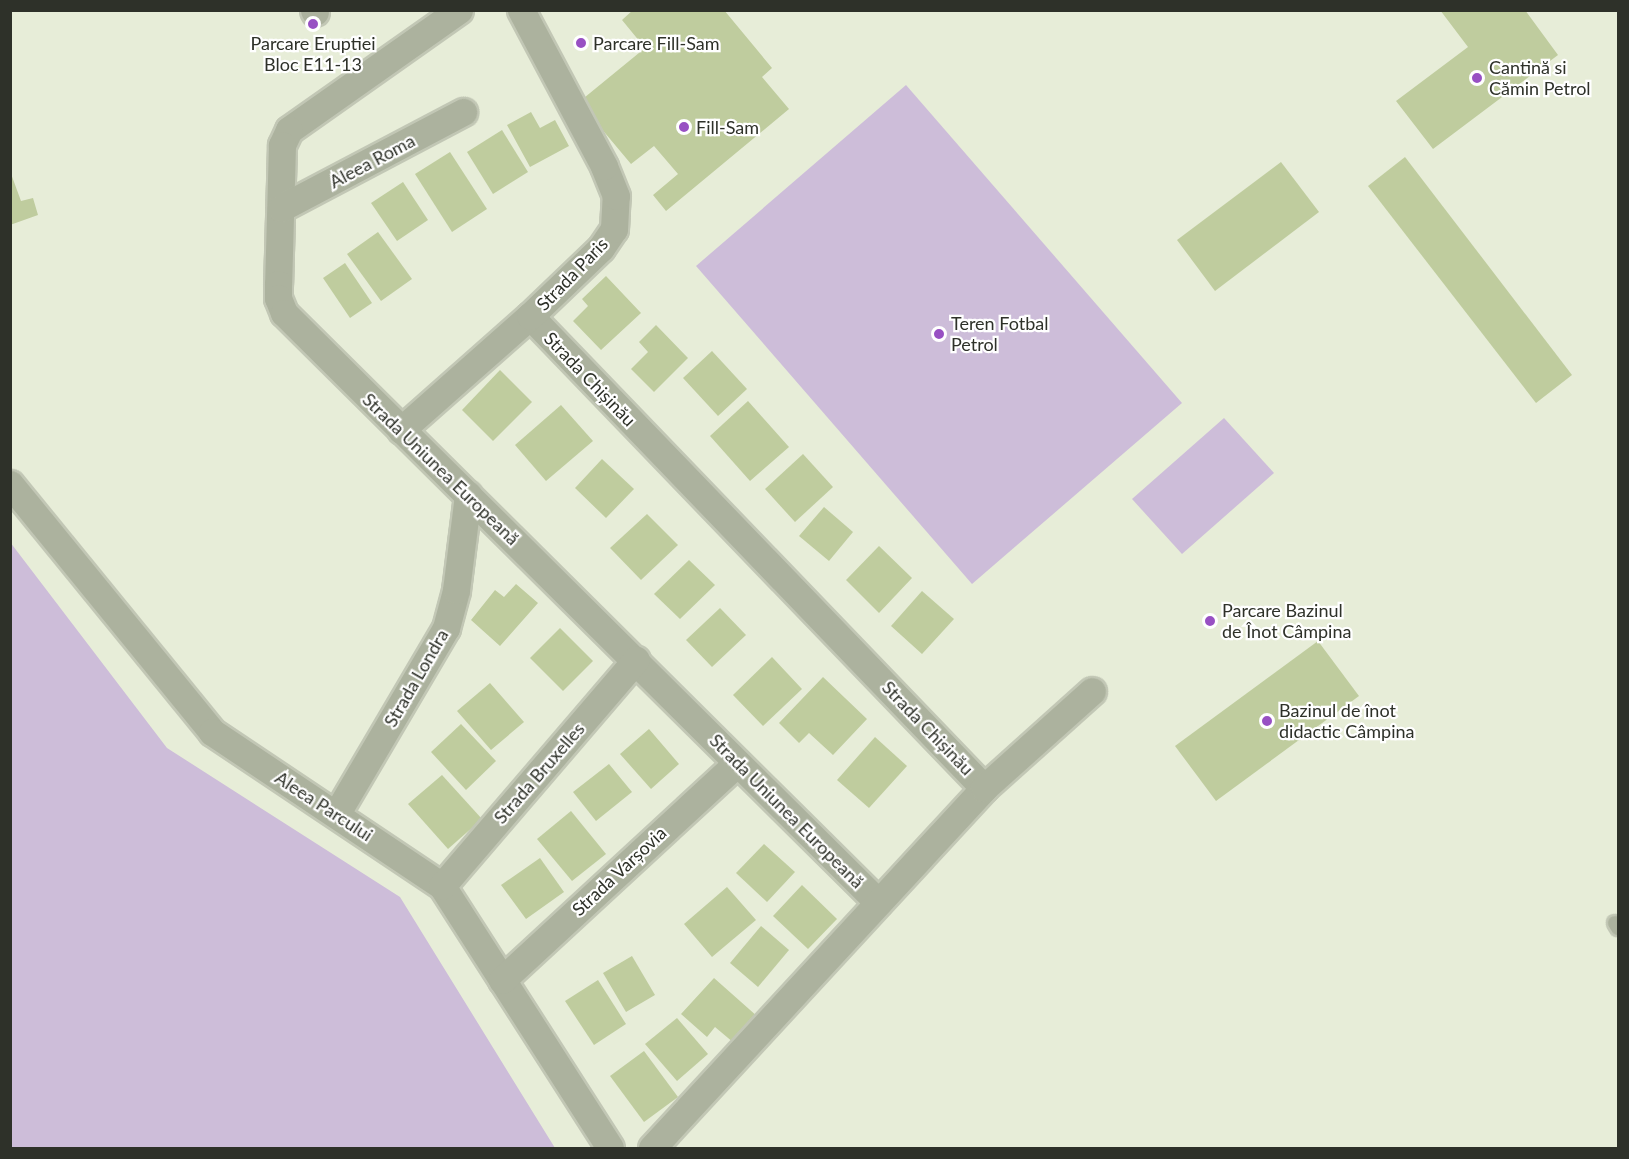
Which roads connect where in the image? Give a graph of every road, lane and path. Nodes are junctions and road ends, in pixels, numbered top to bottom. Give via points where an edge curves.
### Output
1 (459, 10) edge
2 (521, 10) edge
3 (463, 112) dead end
4 (281, 208) junction
5 (530, 316) junction
6 (401, 430) junction
7 (10, 484) edge
8 (468, 495) junction
9 (636, 660) junction
10 (1092, 691) dead end
11 (737, 763) junction
12 (984, 788) junction
13 (337, 813) junction
14 (442, 886) junction
15 (879, 902) junction
16 (502, 980) junction
17 (610, 1149) edge
18 (652, 1149) edge

1 - 4 street, Strada Uniunea Europeană via 289,130 282,145
2 - 5 street, Strada Paris via 604,166 618,212 614,229 601,248
3 - 4 street, Aleea Roma
4 - 6 street, Strada Uniunea Europeană via 278,298 284,313
5 - 6 street, Strada Paris
5 - 12 street, Strada Chișinău
6 - 8 street, Strada Uniunea Europeană
7 - 13 street, Aleea Parcului via 212,732
8 - 9 street, Strada Uniunea Europeană
8 - 13 street, Strada Londra via 456,590 446,628
9 - 11 street, Strada Uniunea Europeană
9 - 14 street, Strada Bruxelles
10 - 12 street
11 - 15 street, Strada Uniunea Europeană
11 - 16 street, Strada Varșovia
12 - 15 street, Strada Chișinău
13 - 14 street, Aleea Parcului
14 - 16 street, Aleea Parcului
15 - 18 street, Strada Chișinău
16 - 17 street, Aleea Parcului

